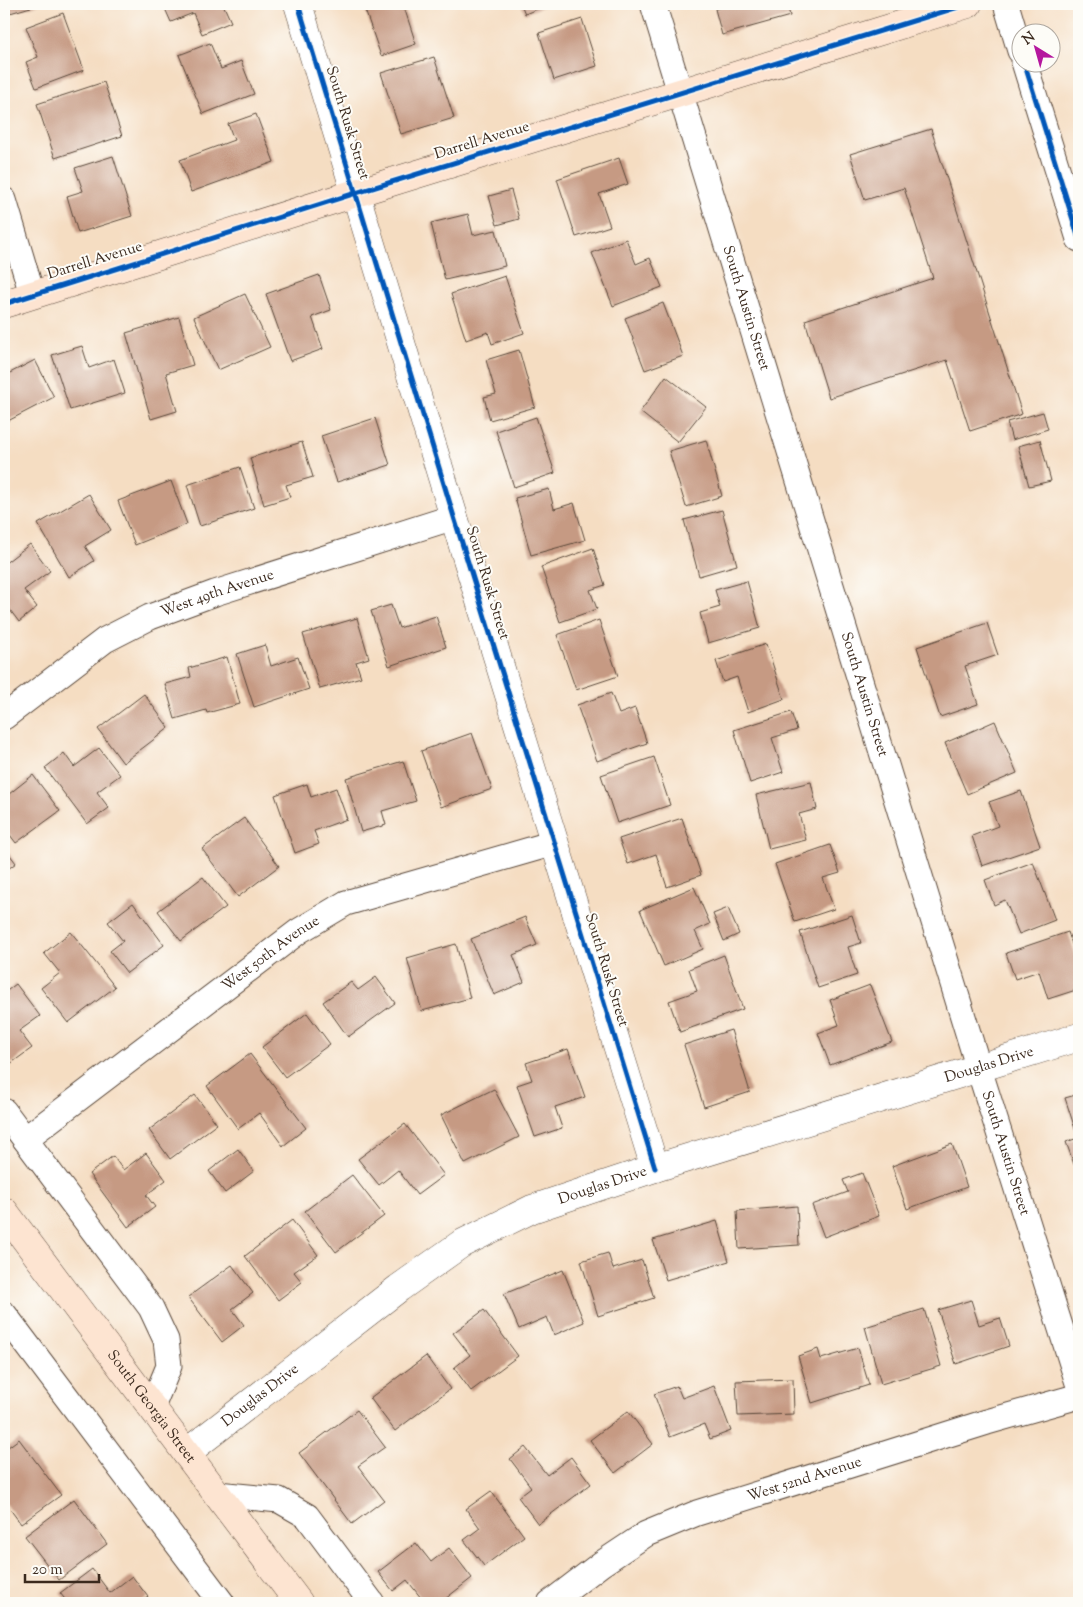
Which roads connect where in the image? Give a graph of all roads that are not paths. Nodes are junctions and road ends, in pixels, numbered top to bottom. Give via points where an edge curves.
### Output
1 (298, 4) edge
2 (653, 4) edge
3 (968, 4) edge
4 (1006, 4) edge
5 (1011, 22) edge
6 (1027, 72) edge
7 (681, 93) junction
8 (356, 193) junction
9 (4, 200) edge
10 (1079, 239) edge
11 (32, 294) junction
12 (4, 304) edge
13 (454, 517) junction
14 (4, 717) edge
15 (554, 842) junction
16 (1079, 1037) edge
17 (979, 1069) junction
18 (4, 1111) edge
19 (25, 1139) junction
20 (655, 1168) junction
21 (4, 1211) edge
22 (4, 1314) edge
23 (1079, 1386) edge
24 (1079, 1396) edge
25 (152, 1407) junction
26 (186, 1453) junction
27 (217, 1494) junction
28 (222, 1603) edge
29 (299, 1603) edge
30 (372, 1603) edge
31 (550, 1603) edge

1 - 8 street, South Rusk Street
2 - 7 street, South Austin Street
3 - 7 main road, Darrell Avenue
4 - 5 street
6 - 10 street
7 - 8 main road, Darrell Avenue
7 - 17 street, South Austin Street
8 - 11 main road, Darrell Avenue
8 - 13 street, South Rusk Street
9 - 11 street
11 - 12 main road, Darrell Avenue
13 - 14 street, West 49th Avenue via 214,593 150,617 105,640
13 - 15 street, South Rusk Street
15 - 19 street, West 50th Avenue via 346,903 299,931
15 - 20 street, South Rusk Street
16 - 17 street, Douglas Drive
17 - 20 street, Douglas Drive
17 - 23 street, South Austin Street
18 - 19 street
19 - 25 street via 151,1308 159,1324 166,1340 169,1366
20 - 26 street, Douglas Drive via 532,1209 461,1244 398,1288
21 - 25 main road, South Georgia Street
22 - 28 street
24 - 31 street, West 52nd Avenue via 697,1513 646,1534
25 - 26 main road, South Georgia Street
26 - 27 main road, South Georgia Street
27 - 29 main road, South Georgia Street
27 - 30 street via 279,1500 307,1516

